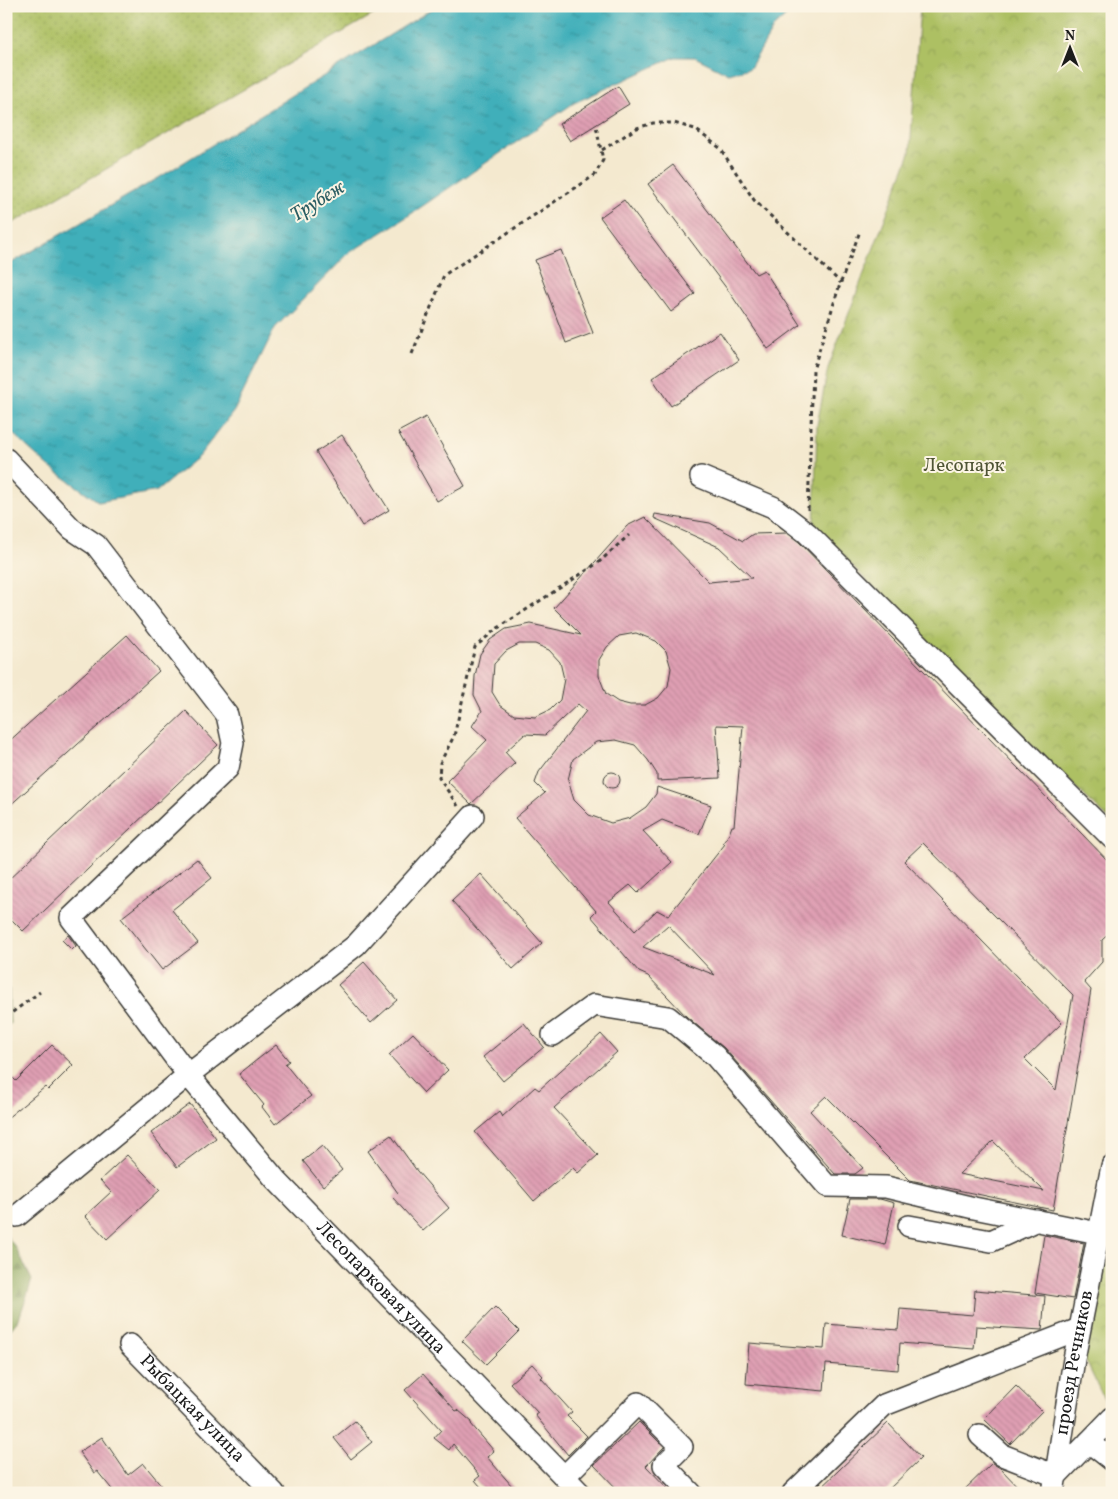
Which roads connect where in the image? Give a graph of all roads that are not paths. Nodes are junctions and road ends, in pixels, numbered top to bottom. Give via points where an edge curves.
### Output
1 (6, 459) edge
2 (701, 476) dead end
3 (471, 818) road end
4 (1112, 838) edge
5 (553, 1035) dead end
6 (188, 1075) junction
7 (1112, 1166) edge
8 (17, 1216) dead end
9 (1037, 1220) junction
10 (909, 1226) dead end
11 (1098, 1232) junction
12 (1080, 1330) junction
13 (130, 1345) dead end
14 (1112, 1418) edge
15 (980, 1435) dead end
16 (1089, 1442) junction
17 (1112, 1460) edge
18 (564, 1476) junction
19 (1056, 1486) edge
20 (274, 1493) edge
21 (580, 1493) edge
22 (691, 1493) edge
23 (793, 1493) edge

1 - 6 street, Лесопарковая улица via 72,529 96,545 227,715 234,743 228,768 71,918
2 - 4 street via 773,507 808,533
3 - 6 street via 356,945
5 - 9 street via 594,1005 668,1017 715,1056 827,1186 886,1187
6 - 8 street
6 - 18 street, Лесопарковая улица via 276,1180
7 - 11 street, проезд Речников
9 - 10 street via 991,1242
9 - 11 street
11 - 12 street, проезд Речников
12 - 19 street, проезд Речников
12 - 23 street via 884,1405
13 - 20 street, Рыбацкая улица
14 - 16 street
15 - 19 street via 1002,1455
16 - 17 street
16 - 19 street
18 - 21 street, Лесопарковая улица
18 - 22 street via 638,1403 682,1447 664,1465

